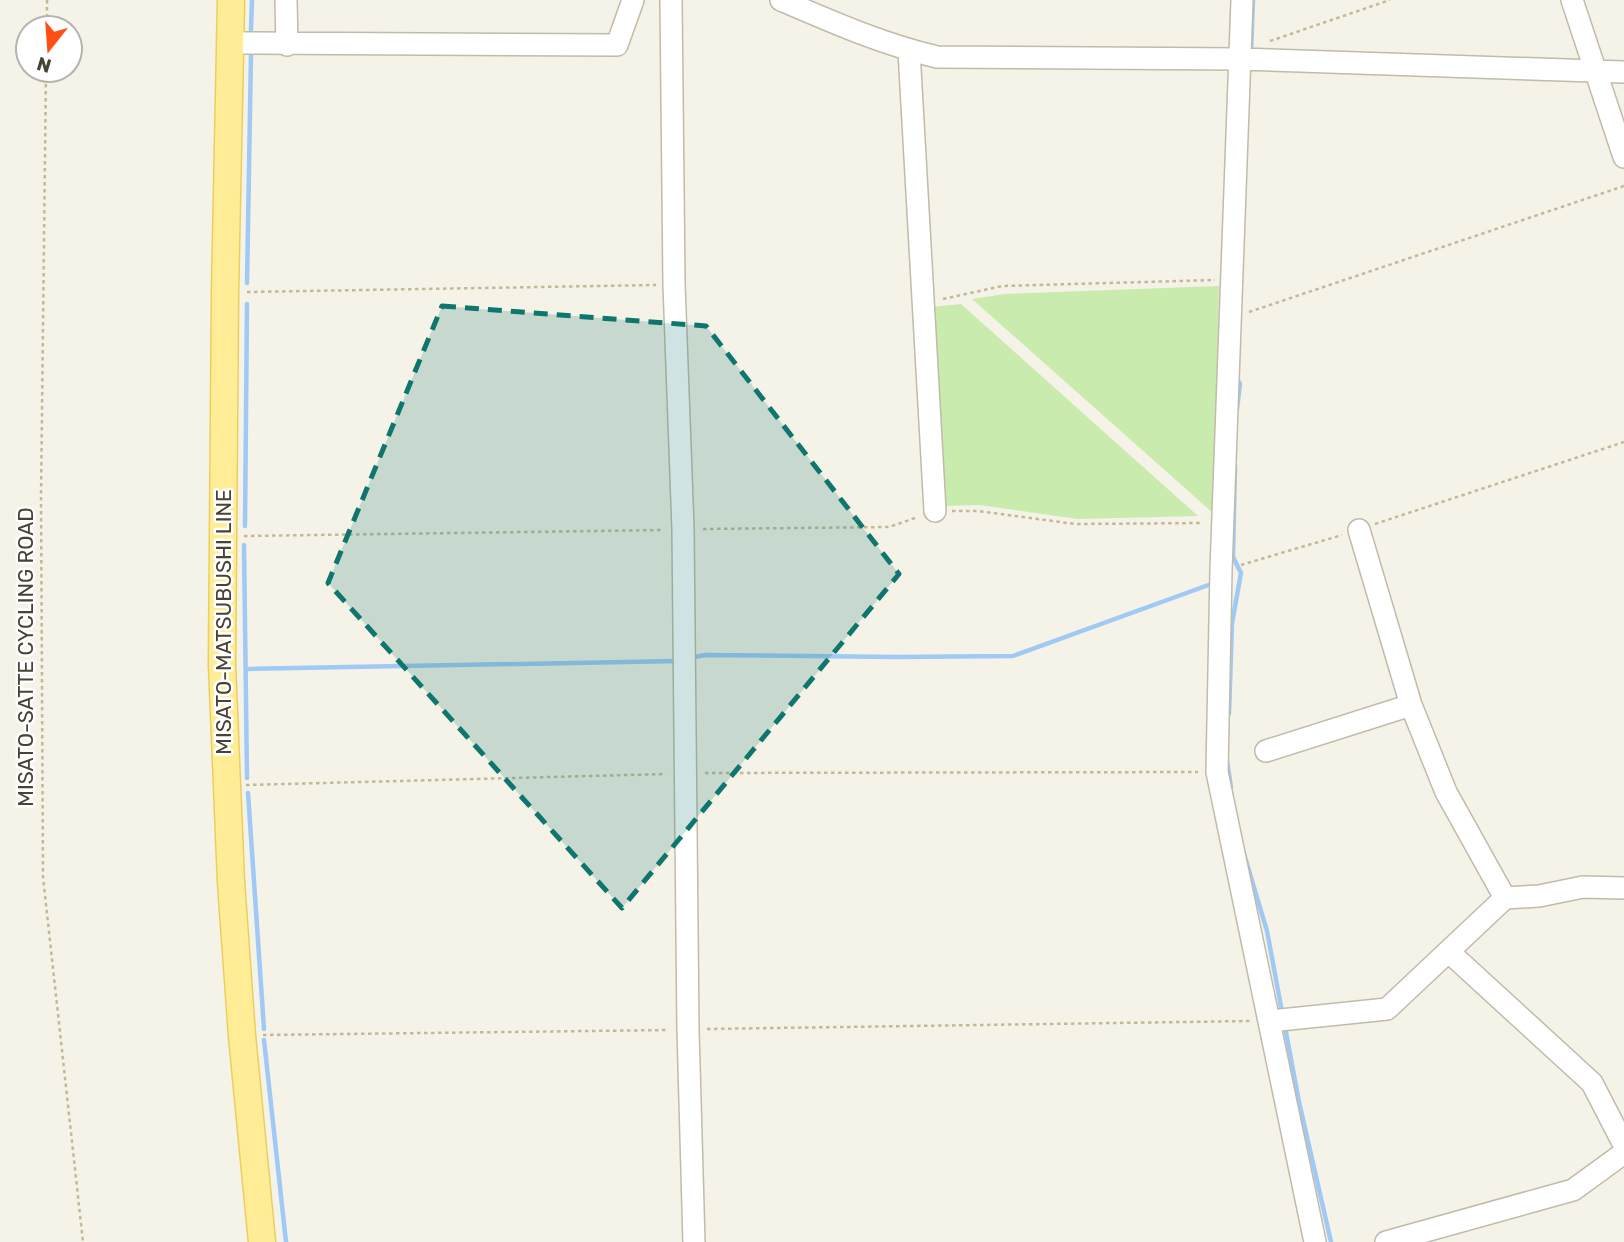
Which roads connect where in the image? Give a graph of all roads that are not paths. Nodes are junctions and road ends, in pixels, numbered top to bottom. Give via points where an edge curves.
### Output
1 (231, 0) edge
2 (286, 0) edge
3 (633, 0) edge
4 (671, 0) edge
5 (781, 0) edge
6 (1242, 0) edge
7 (1572, 0) edge
8 (232, 43) junction
9 (287, 45) junction
10 (909, 51) junction
11 (1239, 59) junction
12 (1595, 71) junction
13 (1624, 72) edge
14 (1624, 157) edge
15 (935, 511) road end
16 (1359, 530) road end
17 (1411, 705) junction
18 (1266, 751) dead end
19 (1624, 888) edge
20 (1505, 898) junction
21 (1449, 952) junction
22 (1270, 1021) junction
23 (1624, 1145) edge
24 (1624, 1153) edge
25 (262, 1242) edge
26 (694, 1242) edge
27 (1315, 1242) edge
28 (1386, 1242) edge

1 - 8 main road, MISATO-MATSUBUSHI LINE
2 - 9 street
3 - 9 street via 617,45
4 - 26 street
5 - 10 street
6 - 11 street
7 - 12 street
8 - 9 street
8 - 25 main road, MISATO-MATSUBUSHI LINE via 222,537 225,787
10 - 11 street via 937,57
10 - 15 street
11 - 12 street
11 - 22 street via 1217,772
12 - 13 street
12 - 14 street
16 - 17 street
17 - 18 street
17 - 20 street via 1446,792
19 - 20 street via 1583,887
20 - 21 street
21 - 22 street via 1387,1009
21 - 23 street via 1592,1083
22 - 27 street
24 - 28 street via 1573,1190

